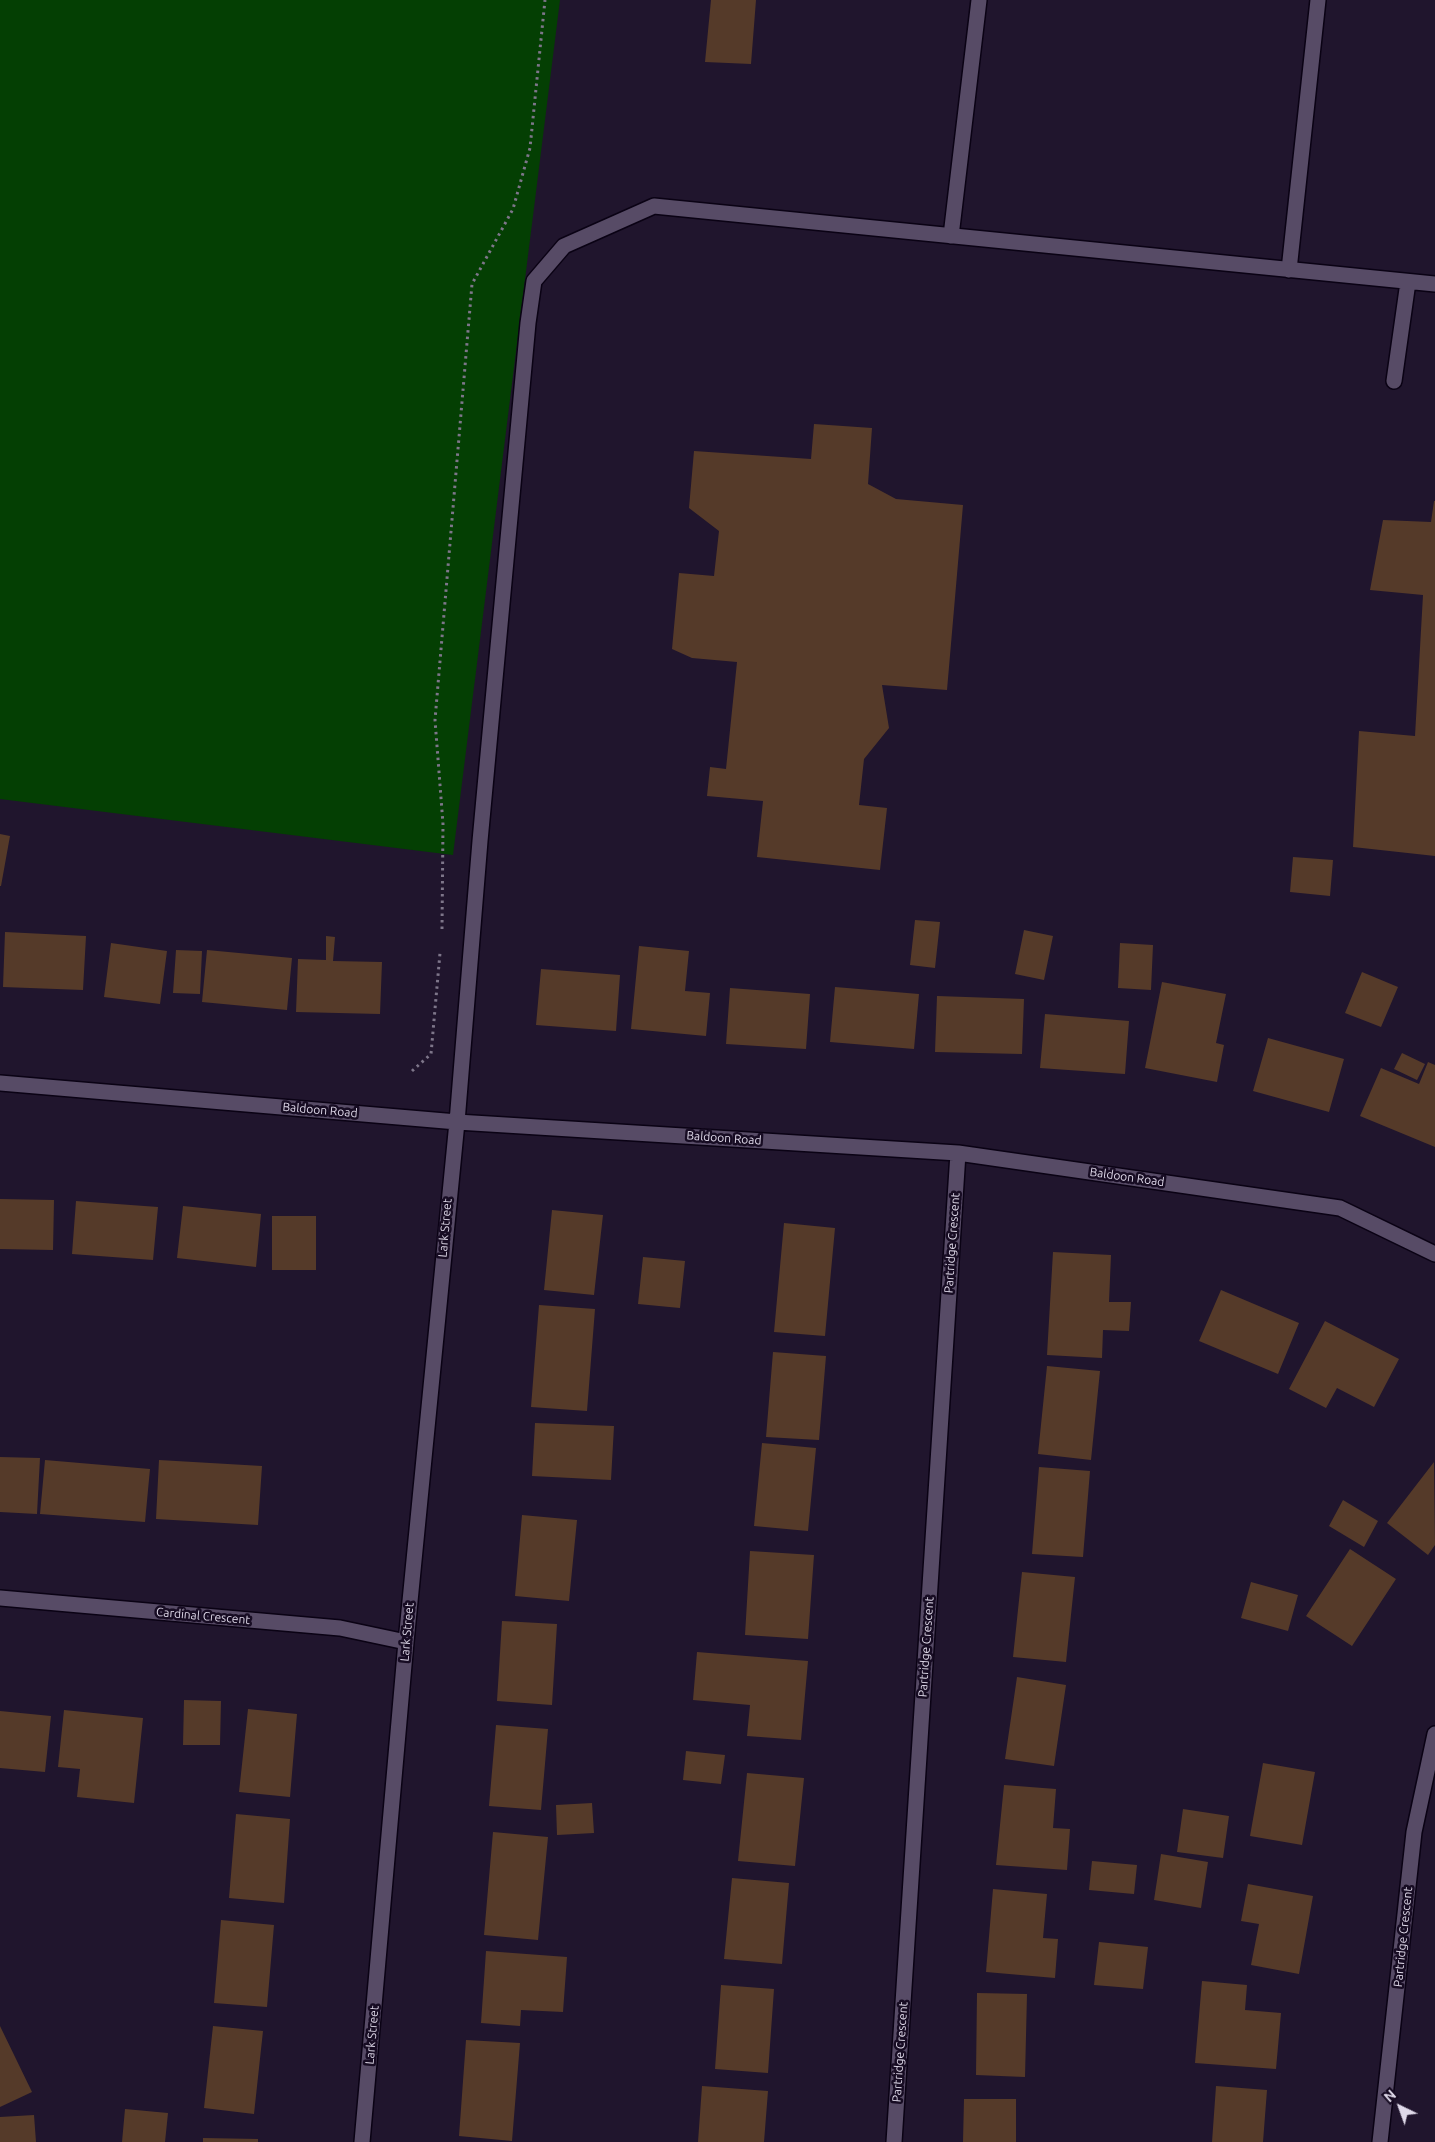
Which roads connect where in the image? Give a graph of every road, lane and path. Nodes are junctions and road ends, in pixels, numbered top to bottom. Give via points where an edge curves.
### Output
1 (544, 0) edge
2 (979, 0) edge
3 (1318, 0) edge
4 (951, 236) junction
5 (1289, 270) junction
6 (1408, 282) junction
7 (1435, 284) edge
8 (1394, 381) dead end
9 (442, 932) dead end
10 (440, 952) dead end
11 (412, 1071) dead end
12 (0, 1083) edge
13 (457, 1122) junction
14 (958, 1153) junction
15 (1435, 1254) edge
16 (0, 1598) edge
17 (406, 1642) junction
18 (1435, 1734) edge
19 (362, 2142) edge
20 (894, 2142) edge
21 (1380, 2142) edge

1 - 9 path via 530,148 513,209 472,284 435,720 443,824
2 - 4 street
3 - 5 street
4 - 5 street, Lark Street
4 - 13 street, Lark Street via 654,206 564,246 534,281 480,840
5 - 6 street, Lark Street
6 - 7 street, Lark Street
6 - 8 street
10 - 11 path via 430,1054
12 - 13 street, Baldoon Road
13 - 14 street, Baldoon Road
13 - 17 street, Lark Street
14 - 15 street, Baldoon Road via 1340,1208
14 - 20 street, Partridge Crescent
16 - 17 street, Cardinal Crescent via 340,1628
17 - 19 street, Lark Street
18 - 21 street, Partridge Crescent via 1414,1832

